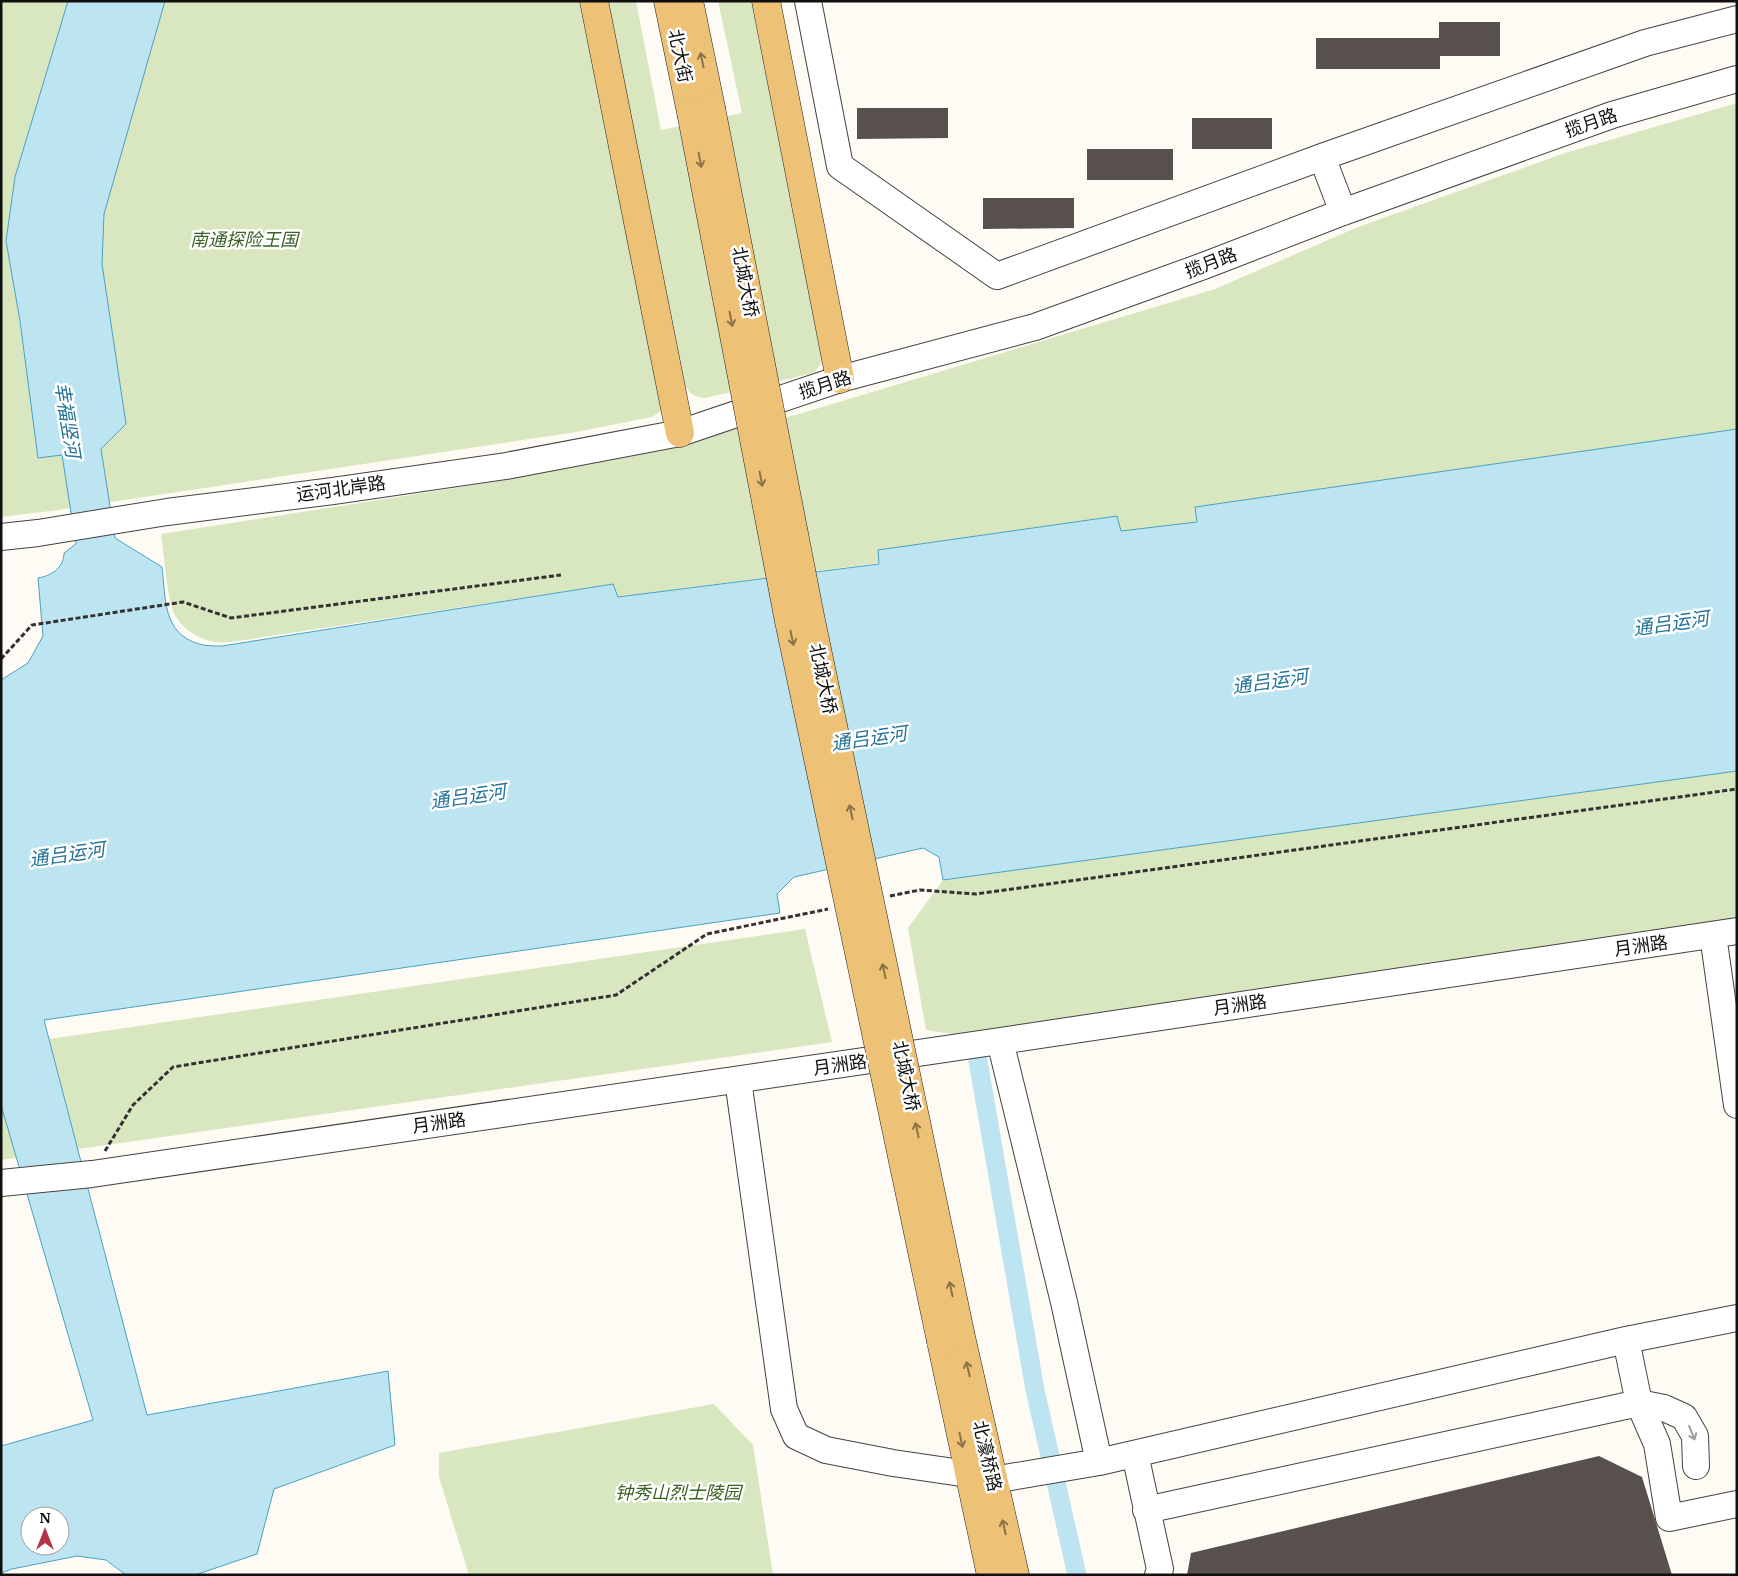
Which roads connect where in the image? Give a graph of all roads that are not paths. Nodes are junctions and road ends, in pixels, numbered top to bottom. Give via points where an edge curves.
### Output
1 (594, 1) edge
2 (668, 1) edge
3 (689, 1) edge
4 (766, 1) edge
5 (808, 1) edge
6 (1737, 19) edge
7 (1737, 79) edge
8 (701, 110) junction
9 (1322, 157) junction
10 (1343, 212) junction
11 (840, 379) junction
12 (680, 433) junction
13 (1, 537) edge
14 (1725, 933) edge
15 (1000, 1041) junction
16 (738, 1080) junction
17 (1737, 1105) edge
18 (1, 1183) edge
19 (1737, 1318) edge
20 (950, 1339) joint
21 (1626, 1340) junction
22 (1638, 1403) junction
23 (1135, 1454) junction
24 (1099, 1462) junction
25 (1696, 1466) dead end
26 (981, 1477) junction
27 (1737, 1504) edge
28 (1146, 1510) junction
29 (991, 1575) edge
30 (1015, 1575) edge
31 (1158, 1575) edge

1 - 12 main road
2 - 8 main road, 北大街
8 -> 3 main road, 北大街
4 - 11 main road
5 - 9 street via 840,166 997,276
6 - 9 street via 1645,43
7 - 10 street, 揽月路 via 1612,115
8 - 20 main road, 北城大桥, bridge via 810,616
9 - 10 street
10 - 11 street, 揽月路 via 1206,266 1035,327
11 - 12 street, 揽月路
12 - 13 street, 运河北岸路 via 506,466
14 - 15 street, 月洲路
14 - 17 street
15 - 16 street, 月洲路
15 - 24 street via 1064,1302
16 - 18 street, 月洲路 via 101,1172
16 - 26 street via 784,1409 796,1436 826,1450
19 - 21 street
20 - 26 main road, 北濠桥路
21 - 22 street
21 - 23 street
22 -> 25 street via 1684,1416 1695,1436
22 - 27 street via 1657,1444 1669,1518
22 - 28 street
23 - 24 street
23 - 28 street
24 - 26 street
26 - 29 main road, 北濠桥路
30 -> 26 main road, 北濠桥路
28 - 31 street via 1160,1569

